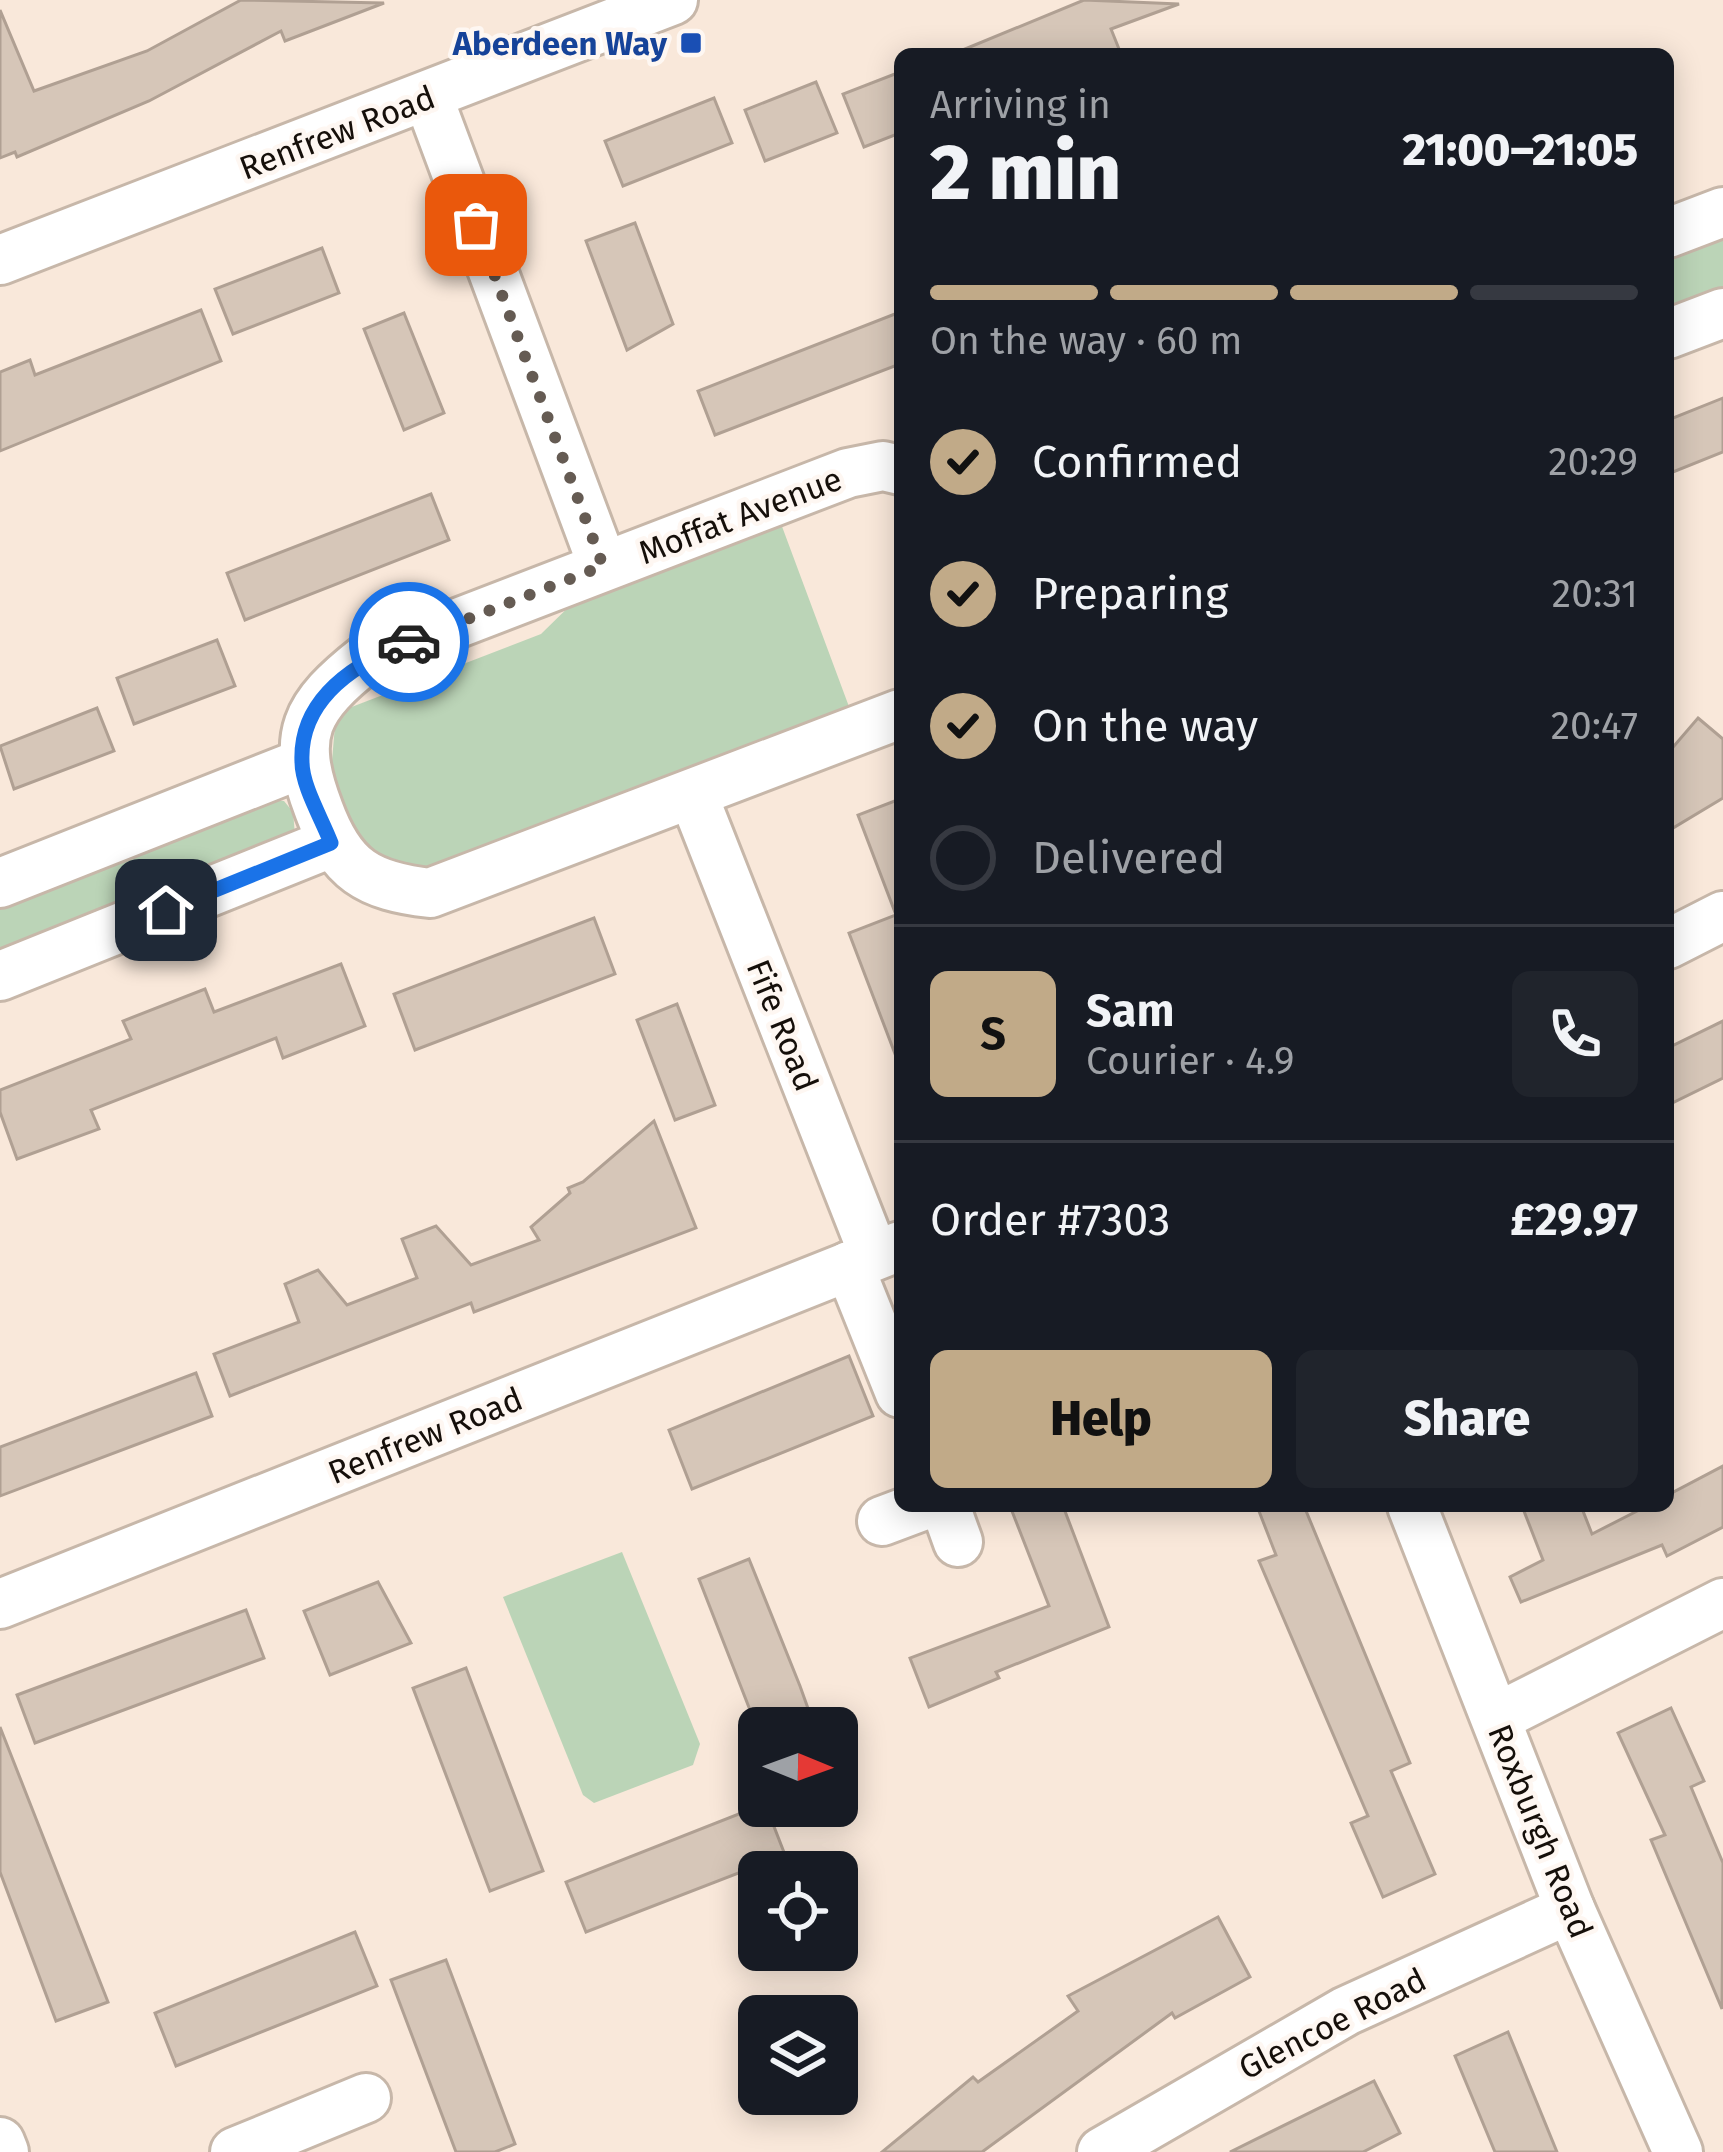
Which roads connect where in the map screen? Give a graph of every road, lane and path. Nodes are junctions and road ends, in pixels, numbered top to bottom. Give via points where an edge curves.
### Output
1 (673, 0) edge
2 (428, 97) junction
3 (1723, 212) edge
4 (1674, 231) edge
5 (0, 260) edge
6 (1723, 313) edge
7 (1674, 332) edge
8 (894, 468) edge
9 (603, 566) junction
10 (894, 717) edge
11 (301, 764) junction
12 (693, 794) junction
13 (331, 843) junction
14 (0, 883) edge
15 (1723, 916) edge
16 (1674, 941) edge
17 (0, 976) edge
18 (874, 1256) edge
19 (894, 1361) edge
20 (1414, 1512) edge
21 (1723, 1603) edge
22 (0, 1604) edge
23 (1496, 1718) junction
24 (1570, 1909) junction
25 (366, 2098) dead end
26 (0, 2142) edge
27 (4, 2152) edge
28 (236, 2152) edge
29 (1102, 2152) edge
30 (1678, 2152) edge

1 - 2 street, Renfrew Road
2 - 5 street, Renfrew Road
2 - 9 street
3 - 4 street
6 - 7 street
8 - 9 street, Moffat Avenue via 848,473
9 - 11 street, Moffat Avenue via 367,658 328,689 307,729
10 - 12 street
11 - 13 street
11 - 14 street
12 - 13 street via 430,893 384,888
12 - 18 street, Fife Road
13 - 17 street
15 - 16 street
18 - 19 street
18 - 22 street, Renfrew Road
20 - 23 street, Roxburgh Road
21 - 23 street
23 - 24 street, Roxburgh Road
24 - 29 street, Glencoe Road via 1346,2011
24 - 30 street, Roxburgh Road
25 - 28 street
26 - 27 street

